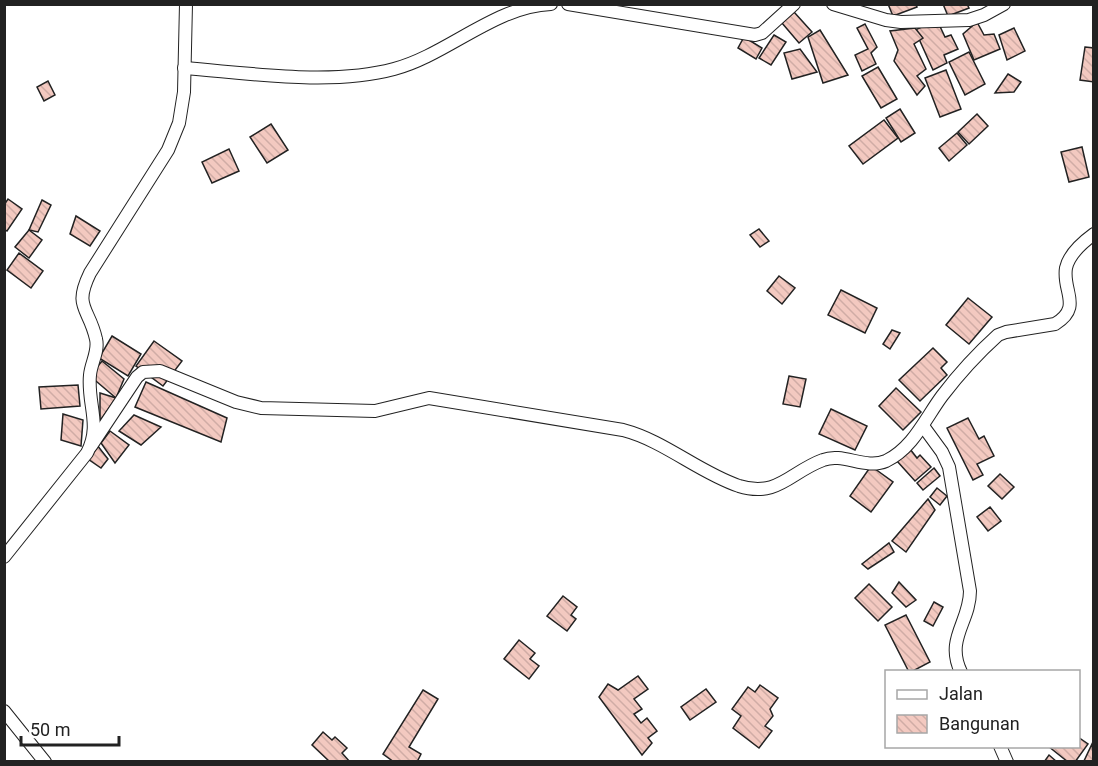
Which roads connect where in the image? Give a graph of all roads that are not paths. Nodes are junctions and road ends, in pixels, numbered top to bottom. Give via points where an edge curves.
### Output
1 (186, 4) edge
2 (550, 4) edge
3 (568, 4) edge
4 (794, 4) edge
5 (833, 4) edge
6 (1004, 4) edge
7 (184, 68) junction
8 (1094, 234) edge
9 (923, 426) junction
10 (91, 446) junction
11 (4, 557) edge
12 (960, 670) edge
13 (4, 711) edge
14 (1000, 748) edge
15 (45, 762) edge
16 (1007, 762) edge

1 - 7 street
2 - 7 street via 509,15 394,70 334,77
3 - 4 street via 755,35
5 - 6 street via 901,22 969,20
7 - 10 street via 182,109 174,138 90,273 82,294 97,345 90,376 95,418
8 - 9 street via 1067,264 1071,301 1066,315 1055,324 998,335 948,389
9 - 10 street via 909,443 885,461 876,464 830,458 780,485 759,489 726,480 650,438 624,430 429,398 375,411 261,408 151,370 137,376
9 - 12 street via 949,468 970,591 955,646
10 - 11 street
13 - 15 street
14 - 16 street

